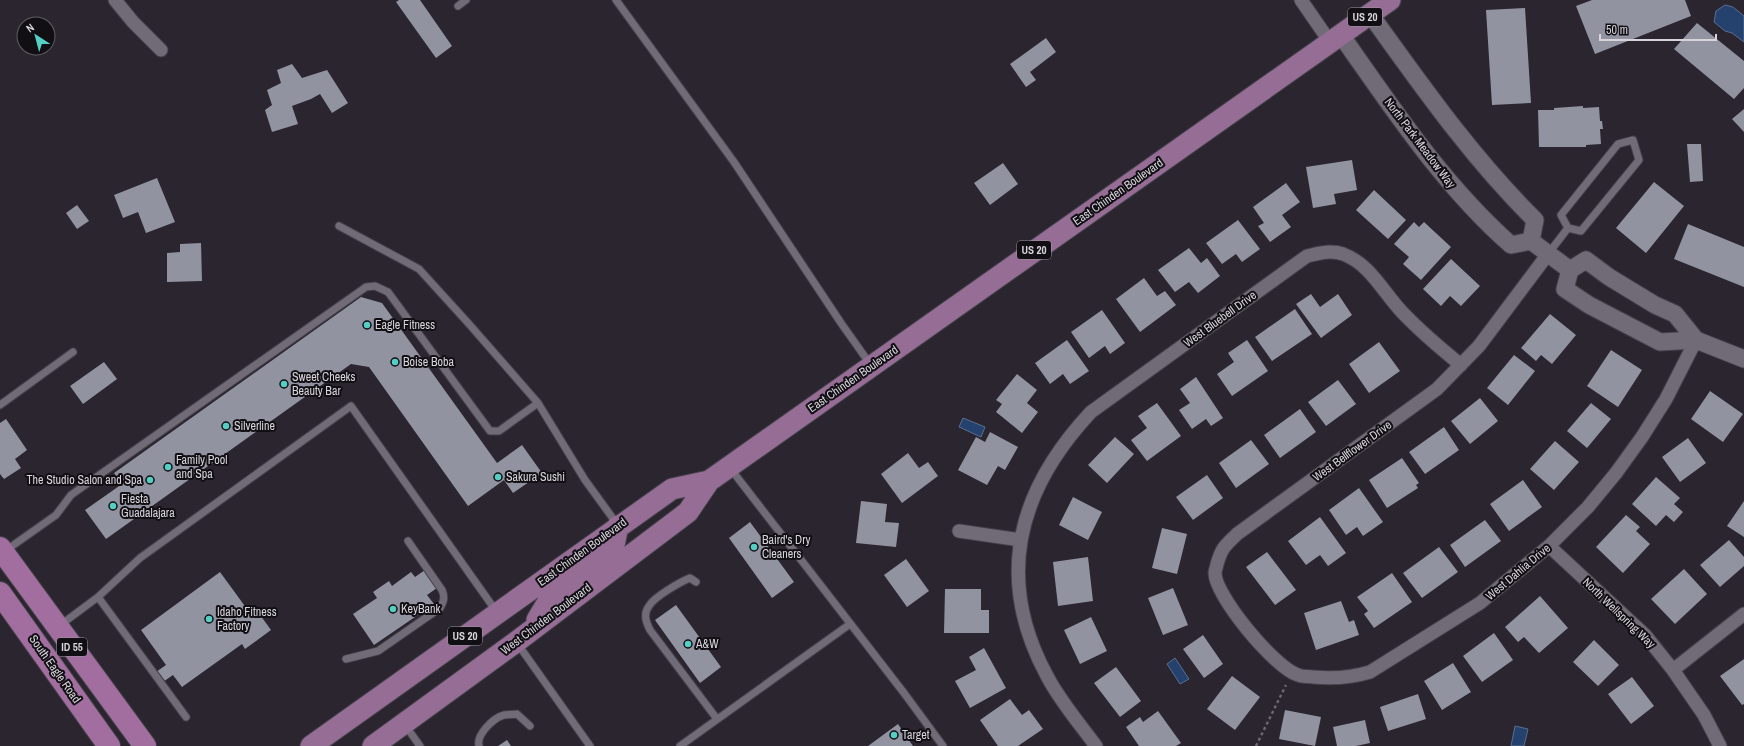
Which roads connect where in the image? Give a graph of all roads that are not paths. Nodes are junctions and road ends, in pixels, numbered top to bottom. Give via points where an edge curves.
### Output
1 (115, 0) edge
2 (466, 0) edge
3 (616, 0) edge
4 (1301, 0) edge
5 (1390, 0) edge
6 (458, 6) dead end
7 (1370, 14) junction
8 (1335, 38) junction
9 (161, 50) dead end
10 (339, 226) dead end
11 (1568, 228) junction
12 (1531, 241) junction
13 (1548, 254) junction
14 (1570, 270) junction
15 (1696, 340) junction
16 (73, 352) dead end
17 (1744, 359) edge
18 (1461, 365) junction
19 (872, 366) junction
20 (538, 403) junction
21 (0, 405) edge
22 (728, 466) junction
23 (709, 481) junction
24 (618, 526) junction
25 (959, 531) dead end
26 (1021, 540) junction
27 (408, 541) dead end
28 (1549, 546) junction
29 (2, 550) edge
30 (696, 582) dead end
31 (0, 593) edge
32 (98, 598) junction
33 (498, 613) junction
34 (1744, 614) edge
35 (850, 624) junction
36 (58, 627) junction
37 (524, 636) junction
38 (1264, 650) joint
39 (346, 659) dead end
40 (1673, 670) junction
41 (186, 717) dead end
42 (717, 719) junction
43 (404, 723) junction
44 (530, 726) dead end
45 (109, 746) edge
46 (145, 746) edge
47 (311, 746) edge
48 (373, 746) edge
49 (420, 746) edge
50 (479, 746) edge
51 (590, 746) edge
52 (680, 746) edge
53 (943, 746) edge
54 (1096, 746) edge
55 (1720, 746) edge

1 - 9 street
2 - 6 lane
3 - 19 lane via 734,162
4 - 8 street
5 - 7 main road, East Chinden Boulevard / US 20
7 - 8 main road, East Chinden Boulevard / US 20
7 - 12 street via 1457,133 1491,175 1535,220
8 - 12 street, North Park Meadow Way via 1428,157 1490,227 1511,245
8 - 19 main road, East Chinden Boulevard / US 20
10 - 20 lane via 420,269
11 - 11 lane via 1581,231 1639,160 1633,140 1618,144 1561,214
11 - 13 lane
12 - 13 street
13 - 14 street
13 - 18 street, West Bellflower Drive via 1479,346
14 - 15 street via 1586,260 1655,305 1675,314
14 - 15 street via 1565,289 1589,305 1660,342
15 - 17 street
15 - 28 street, West Dahlia Drive via 1666,399 1642,437 1588,507
16 - 21 lane
18 - 26 street, West Bluebell Drive via 1434,344 1401,311 1360,263 1343,254 1325,252 1307,256 1091,412 1068,437 1047,468 1032,502
18 - 38 street, West Bellflower Drive via 1415,407 1237,534 1222,550 1215,573 1221,594
19 - 22 main road, East Chinden Boulevard / US 20
20 - 24 lane via 585,480
20 - 29 lane via 499,431 490,431 388,292 376,286 366,287 71,495 56,515
22 - 23 main road, East Chinden Boulevard / US 20
22 - 35 lane
23 - 24 main road, East Chinden Boulevard / US 20 via 672,489
23 - 37 main road, West Chinden Boulevard / US 20 via 688,512
24 - 33 main road, East Chinden Boulevard / US 20
24 - 37 main road via 613,550 552,595
25 - 26 street
26 - 54 street, West Bluebell Drive via 1018,559 1019,587 1024,621 1030,640 1048,677
27 - 39 lane via 442,590 444,595 440,608 378,651
28 - 38 street, West Dahlia Drive via 1480,603 1370,672 1334,679 1298,676
28 - 40 street, North Wellspring Way via 1644,635
29 - 36 highway, ID 55
30 - 42 lane via 690,578 678,583 649,605 645,617 650,630
31 - 45 highway, South Eagle Road / ID 55
32 - 33 lane via 140,558 351,406
32 - 36 lane
32 - 41 lane
33 - 47 main road, East Chinden Boulevard / US 20
34 - 40 street
35 - 42 lane
35 - 53 lane
36 - 46 highway, ID 55
37 - 43 main road, West Chinden Boulevard / US 20
37 - 51 lane
40 - 55 street, North Wellspring Way via 1704,715
42 - 52 lane
43 - 48 main road, West Chinden Boulevard / US 20
43 - 49 lane
44 - 50 lane via 517,714 502,715 483,730

